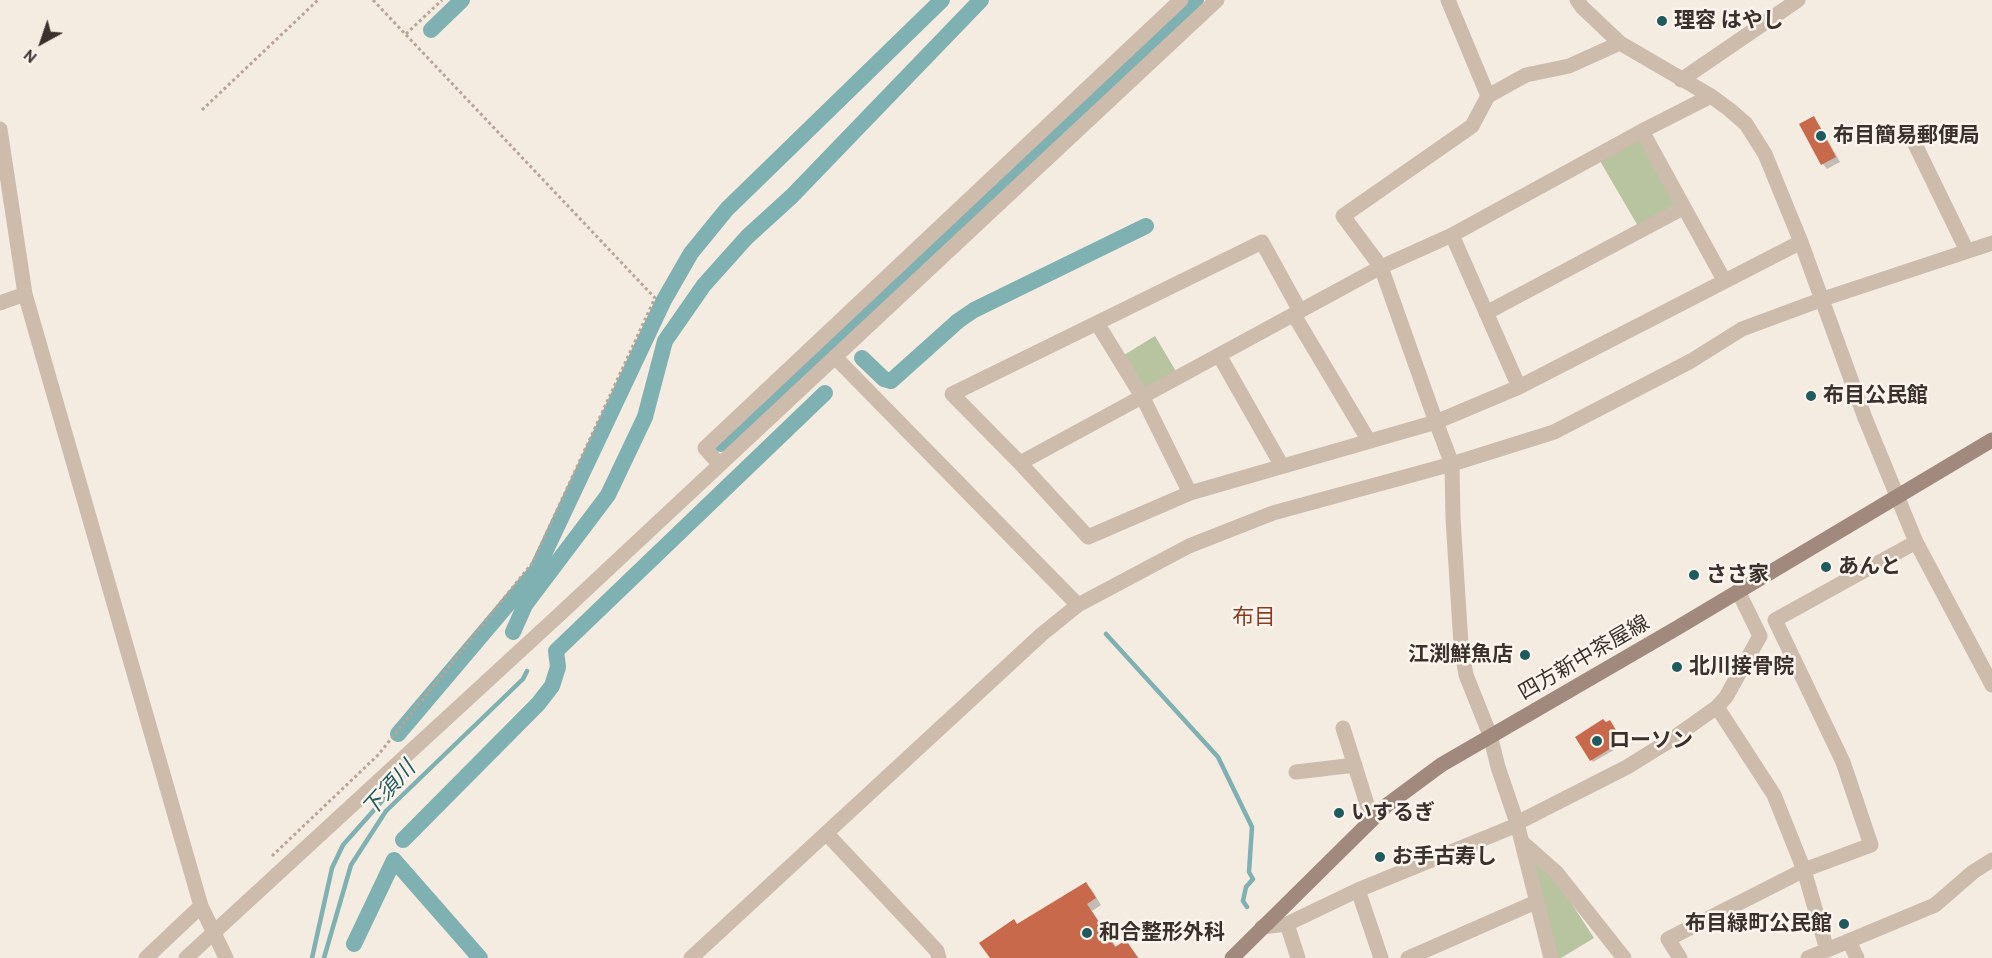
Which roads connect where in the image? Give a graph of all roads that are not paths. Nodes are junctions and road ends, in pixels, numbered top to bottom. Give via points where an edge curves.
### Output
1 (1181, 0) edge
2 (1217, 0) edge
3 (1448, 0) edge
4 (1577, 0) edge
5 (1798, 0) edge
6 (1620, 44) junction
7 (1681, 80) junction
8 (1488, 96) junction
9 (1711, 96) junction
10 (0, 129) edge
11 (1642, 131) junction
12 (1911, 136) dead end
13 (1683, 208) junction
14 (1452, 235) junction
15 (1801, 242) junction
16 (1992, 243) edge
17 (1967, 251) junction
18 (1381, 267) junction
19 (1724, 280) junction
20 (25, 294) junction
21 (1823, 299) junction
22 (0, 303) edge
23 (1297, 313) junction
24 (1486, 313) junction
25 (1096, 323) junction
26 (1219, 355) junction
27 (835, 357) junction
28 (1519, 387) junction
29 (1143, 398) junction
30 (1436, 422) junction
31 (1992, 440) edge
32 (1369, 441) junction
33 (1020, 463) junction
34 (719, 464) junction
35 (1452, 464) junction
36 (1282, 466) junction
37 (1190, 493) junction
38 (1898, 496) junction
39 (1916, 542) junction
40 (1738, 591) junction
41 (1078, 604) junction
42 (1775, 620) junction
43 (1760, 636) junction
44 (1992, 685) edge
45 (1716, 707) junction
46 (1343, 728) dead end
47 (1490, 735) junction
48 (1355, 765) junction
49 (1296, 772) dead end
50 (1372, 820) junction
51 (1517, 824) junction
52 (826, 833) junction
53 (1522, 842) junction
54 (1992, 860) edge
55 (1804, 870) junction
56 (1358, 890) junction
57 (1536, 902) junction
58 (201, 906) junction
59 (1287, 924) junction
60 (1262, 927) junction
61 (213, 932) junction
62 (1849, 941) junction
63 (1827, 950) junction
64 (146, 958) edge
65 (186, 958) edge
66 (226, 958) edge
67 (691, 958) edge
68 (939, 958) edge
69 (1232, 958) edge
70 (1298, 958) edge
71 (1381, 958) edge
72 (1408, 958) edge
73 (1551, 958) edge
74 (1624, 958) edge
75 (1680, 958) edge
76 (1808, 958) edge
77 (1857, 958) edge

1 - 34 street via 705,448
2 - 27 street
3 - 8 street
4 - 6 street
5 - 7 street
6 - 7 street
6 - 8 street via 1569,66 1526,75
7 - 9 street
8 - 18 street via 1472,126 1343,216
9 - 11 street
9 - 15 street via 1746,124 1765,154
10 - 20 street
11 - 13 street
11 - 14 street
12 - 17 street
13 - 19 street
13 - 24 street
14 - 18 street
14 - 24 street
15 - 19 street
15 - 21 street
16 - 17 street
17 - 21 street
18 - 23 street
18 - 30 street
19 - 28 street
20 - 22 street
20 - 58 street
21 - 35 street via 1742,329 1691,361 1554,432
21 - 38 street via 1865,418
23 - 25 street via 1262,242
23 - 26 street
23 - 32 street
24 - 28 street
25 - 29 street
25 - 33 street via 952,394
26 - 29 street
26 - 36 street
27 - 34 street
27 - 41 street
28 - 30 street
29 - 33 street
29 - 37 street
30 - 32 street
30 - 35 street
31 - 38 main road, 四方新中茶屋線
32 - 36 street
33 - 37 street via 1088,537
34 - 61 street
35 - 41 street via 1272,513 1189,546
35 - 47 street via 1461,645 1466,675
36 - 37 street
38 - 39 street
38 - 40 main road, 四方新中茶屋線
39 - 42 street
39 - 44 street
40 - 43 street
40 - 47 main road, 四方新中茶屋線
41 - 52 street
42 - 43 street
42 - 55 street via 1843,762 1871,844
43 - 45 street via 1726,698
45 - 51 street via 1627,767
45 - 55 street via 1774,795
46 - 48 street
47 - 50 main road, 四方新中茶屋線 via 1441,765
47 - 51 street
48 - 49 street
48 - 50 street
50 - 60 main road, 四方新中茶屋線
51 - 53 street
51 - 56 street
52 - 67 street
52 - 68 street via 937,951
53 - 57 street
53 - 74 street via 1556,872
54 - 62 street via 1935,906
55 - 63 street
55 - 75 street via 1668,939
56 - 59 street
56 - 71 street
57 - 72 street
57 - 73 street
58 - 61 street
58 - 64 street
59 - 60 street
59 - 70 street
60 - 69 main road, 四方新中茶屋線
61 - 65 street
61 - 66 street
62 - 63 street
62 - 77 street
63 - 76 street

